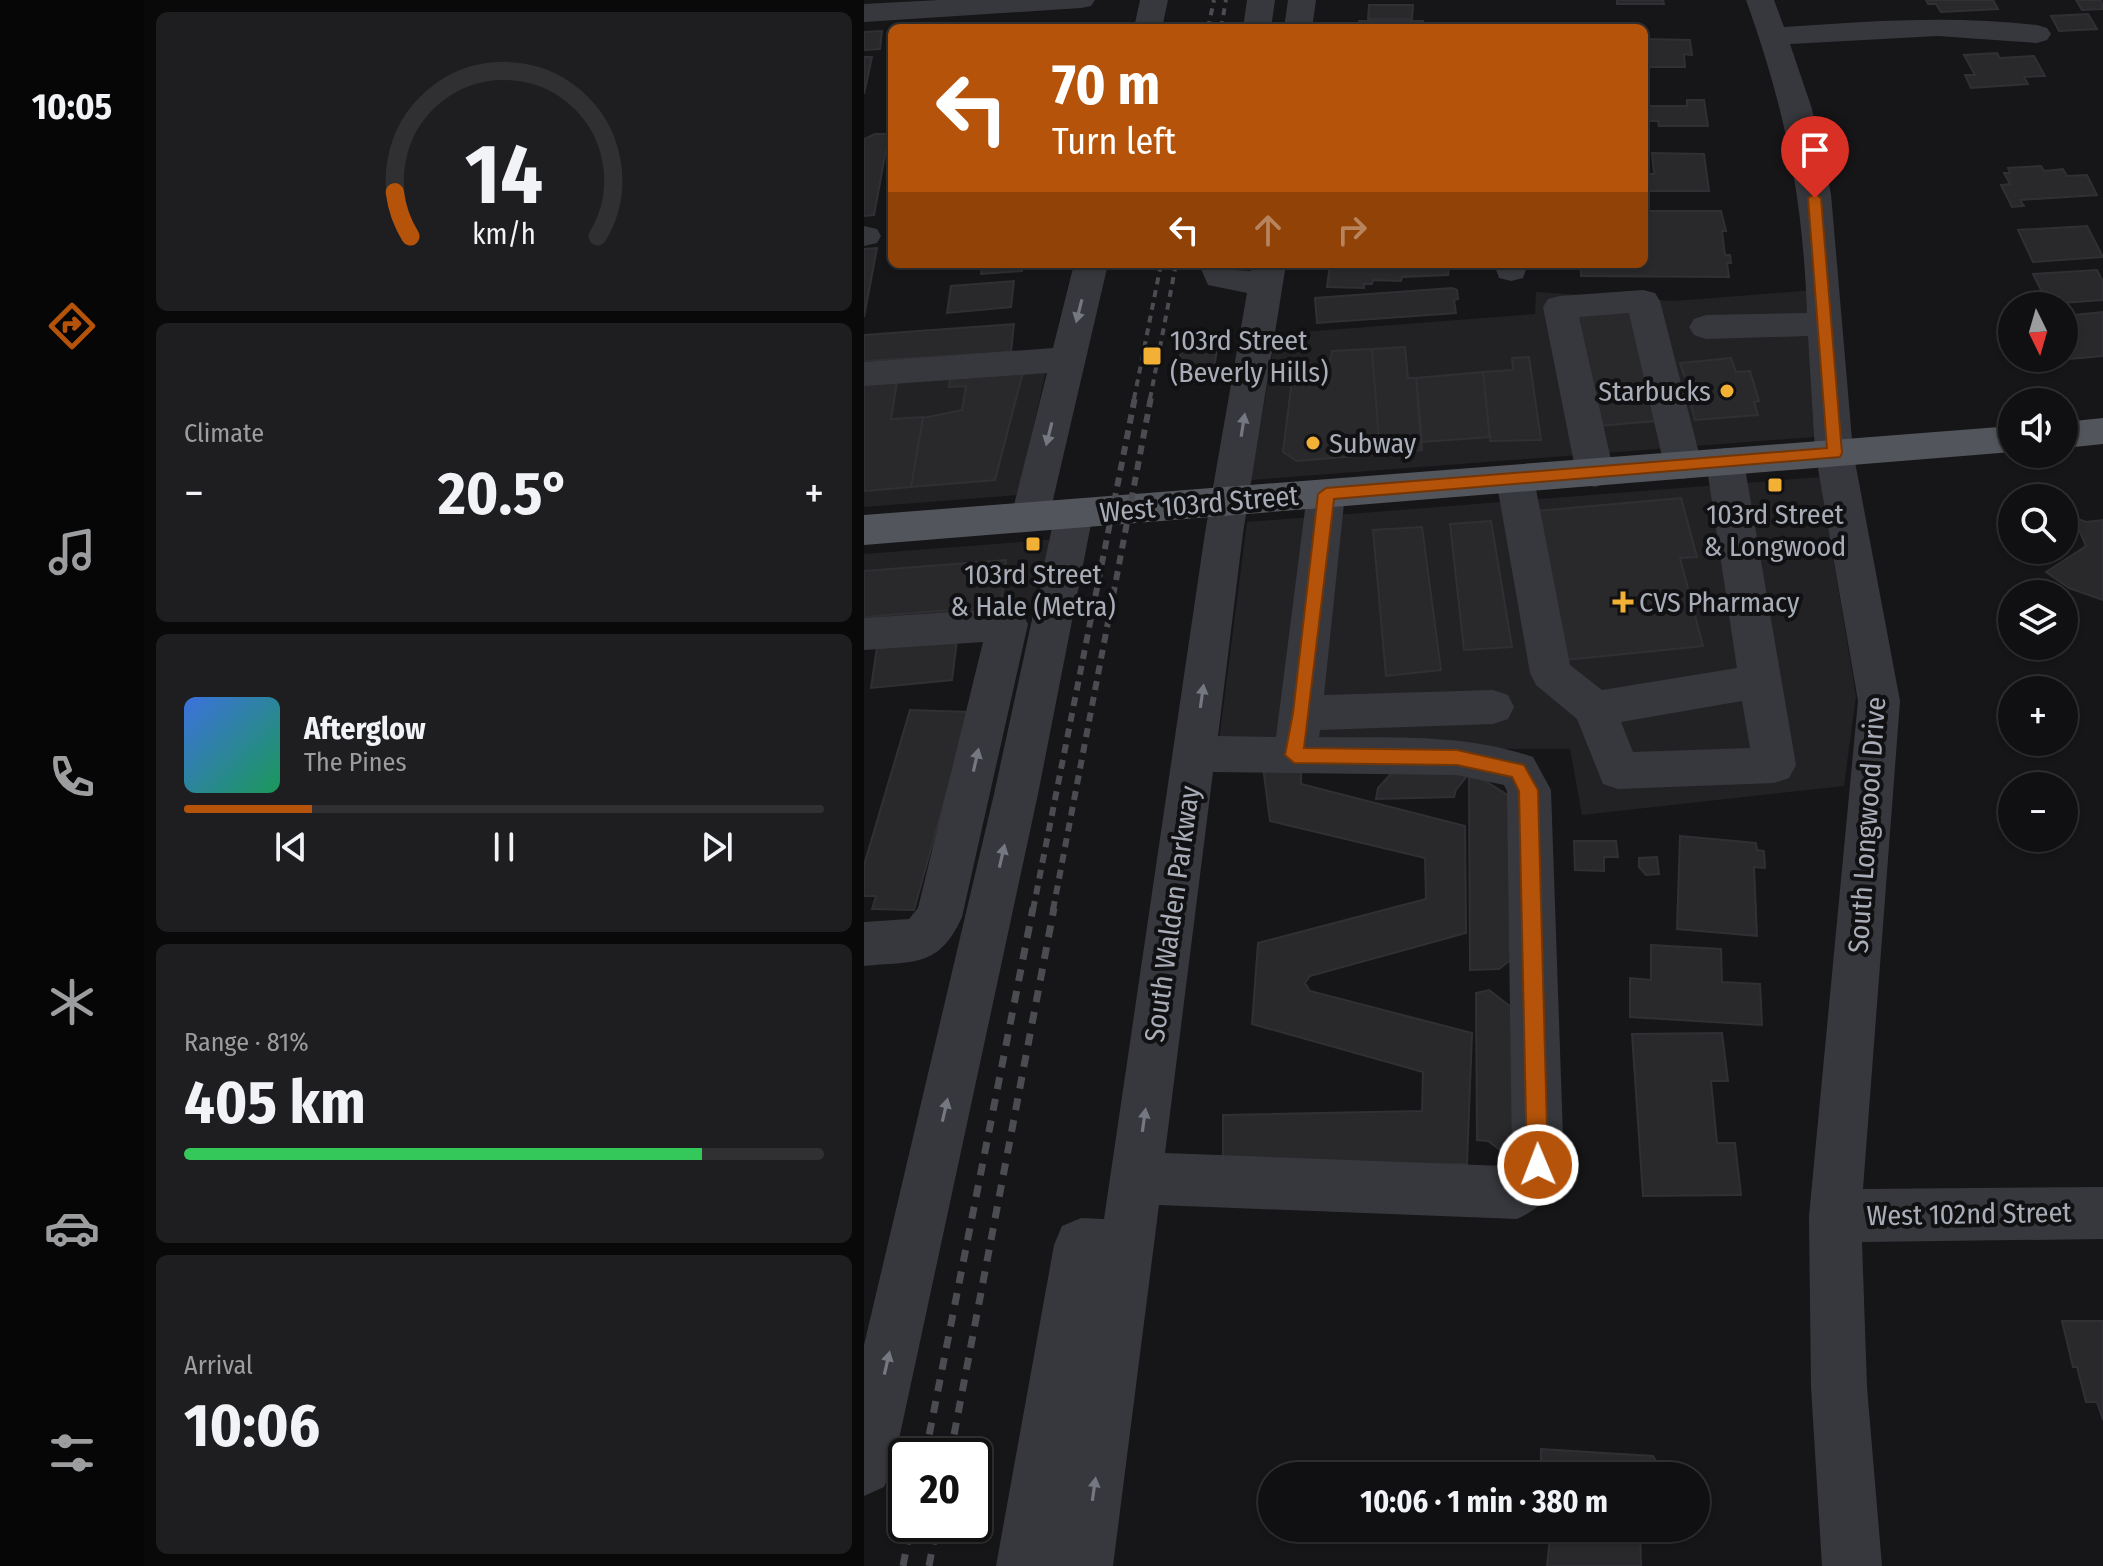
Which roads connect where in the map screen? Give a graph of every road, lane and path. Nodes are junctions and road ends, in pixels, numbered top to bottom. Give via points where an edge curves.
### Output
1 (1081, 0) edge
2 (1154, 0) edge
3 (1261, 0) edge
4 (1302, 0) edge
5 (1760, 0) edge
6 (864, 13) edge
7 (1149, 24) edge
8 (1258, 24) edge
9 (1299, 24) edge
10 (2037, 34) dead end
11 (1773, 36) junction
12 (1090, 268) edge
13 (1217, 268) edge
14 (1268, 273) edge
15 (1825, 324) junction
16 (1706, 327) dead end
17 (1068, 359) junction
18 (864, 374) edge
19 (2103, 431) edge
20 (2078, 434) edge
21 (1998, 440) edge
22 (1835, 453) junction
23 (1725, 462) junction
24 (1683, 465) junction
25 (1595, 473) junction
26 (1515, 479) junction
27 (1326, 494) junction
28 (1229, 501) junction
29 (1052, 515) junction
30 (864, 530) edge
31 (864, 634) edge
32 (1761, 681) junction
33 (1493, 707) dead end
34 (1595, 709) junction
35 (1298, 734) junction
36 (1194, 754) junction
37 (864, 944) edge
38 (1136, 1178) junction
39 (2103, 1213) edge
40 (1835, 1216) junction
41 (1127, 1246) junction
42 (864, 1467) edge
43 (1026, 1566) edge
44 (1083, 1566) edge
45 (1852, 1566) edge

1 - 6 street
2 - 7 street
3 - 8 street
4 - 9 street
5 - 11 street, South Longwood Drive
10 - 11 street via 1932,27
11 - 15 street, South Longwood Drive via 1808,154
12 -> 17 street
13 - 14 street via 1220,277 1238,282
28 -> 14 street, South Walden Parkway
15 - 16 street
15 - 22 street, South Longwood Drive
17 - 18 street
17 -> 29 street
19 - 20 main road
21 - 22 main road, West 103rd Street
22 - 23 main road, West 103rd Street
22 - 40 street, South Longwood Drive via 1879,701
23 - 24 main road, West 103rd Street
23 - 32 street
24 - 25 main road, West 103rd Street
24 - 25 street via 1643,301 1560,307
25 - 26 main road, West 103rd Street
26 - 27 main road, West 103rd Street
26 - 34 street via 1551,673
27 - 28 main road, West 103rd Street
27 - 35 street
28 - 29 main road, West 103rd Street
36 -> 28 street, South Walden Parkway
29 - 30 main road, West 103rd Street
42 -> 29 street via 1016,794
37 -> 31 street via 921,939 939,917 1008,624
32 - 34 street
32 - 34 street via 1774,765 1618,771
33 - 35 street
35 - 36 street
35 - 38 street via 1518,770 1529,790 1538,1165 1517,1193
38 -> 36 street, South Walden Parkway
38 - 41 street, South Walden Parkway
39 - 40 street, West 102nd Street
40 - 45 street, South Longwood Drive via 1839,1387
41 - 43 street via 1081,1245
44 -> 41 street, South Walden Parkway

